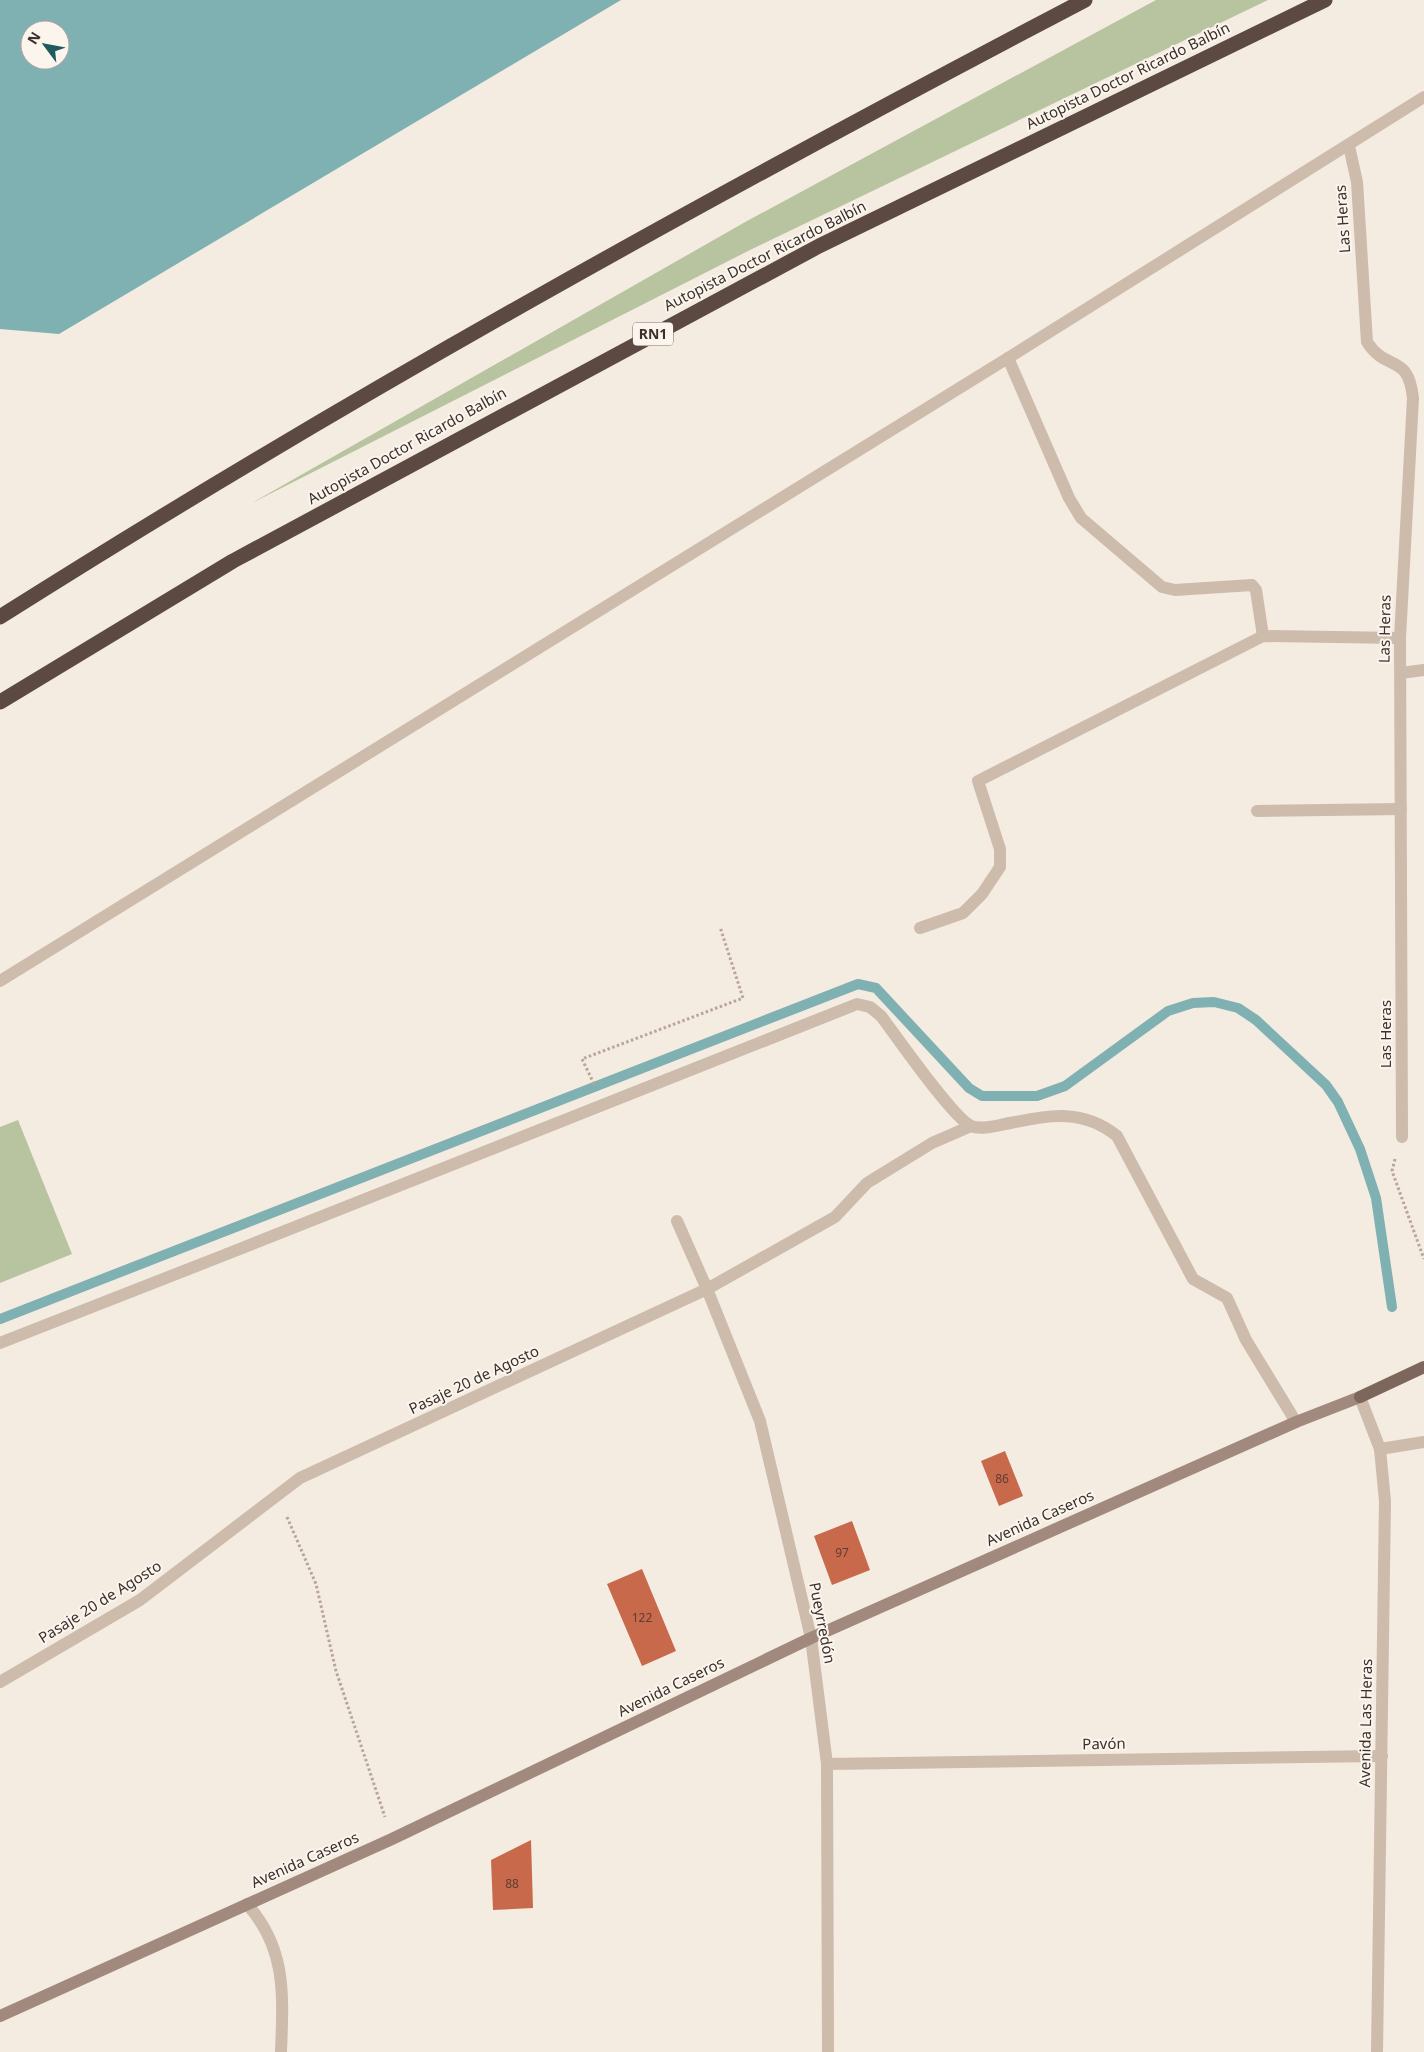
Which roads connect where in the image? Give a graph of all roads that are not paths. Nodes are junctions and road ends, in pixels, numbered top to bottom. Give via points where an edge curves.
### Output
1 (1085, 0) edge
2 (1325, 0) edge
3 (1424, 97) edge
4 (1349, 146) junction
5 (1008, 358) junction
6 (0, 616) edge
7 (1263, 636) junction
8 (1400, 638) junction
9 (1424, 670) edge
10 (1401, 674) junction
11 (0, 702) edge
12 (1401, 809) junction
13 (1258, 811) dead end
14 (920, 928) dead end
15 (0, 982) edge
16 (971, 1126) junction
17 (1402, 1137) road end
18 (677, 1221) dead end
19 (707, 1289) junction
20 (0, 1344) edge
21 (1424, 1367) edge
22 (1360, 1397) junction
23 (1296, 1422) junction
24 (1424, 1442) edge
25 (1380, 1449) junction
26 (811, 1638) junction
27 (0, 1682) edge
28 (1382, 1756) junction
29 (828, 1764) junction
30 (247, 1904) junction
31 (0, 2016) edge
32 (281, 2052) edge
33 (828, 2052) edge
34 (1377, 2052) edge

1 - 6 highway via 657,228 438,352 106,549
2 - 11 highway, Autopista Doctor Ricardo Balbín / RN1 via 793,259 233,561
3 - 4 street
4 - 5 street
4 - 8 street, Las Heras via 1357,182 1367,342 1374,354 1405,369 1412,389
5 - 7 street via 1069,498 1081,518 1162,587 1175,590 1252,585 1256,590
5 - 15 street
7 - 8 street
7 - 14 street via 978,781 1000,849 1000,867 982,894 963,913
8 - 10 street, Las Heras
9 - 10 street
10 - 12 street, Las Heras
12 - 13 street
12 - 17 street, Las Heras
16 - 19 street, Pasaje 20 de Agosto via 932,1143 867,1183 835,1217
16 - 20 street via 955,1113 881,1016 870,1007 857,1004
16 - 23 street via 993,1127 1052,1115 1101,1124 1117,1136 1193,1279 1226,1298 1246,1340
18 - 19 street, Pueyrredón
19 - 26 street, Pueyrredón via 760,1421
19 - 27 street, Pasaje 20 de Agosto via 300,1478 140,1600
21 - 22 main road
22 - 23 main road, Avenida Caseros
22 - 25 street, Avenida Las Heras
23 - 26 main road, Avenida Caseros
24 - 25 street
25 - 28 street, Avenida Las Heras via 1385,1501
26 - 29 street, Pueyrredón
26 - 30 main road, Avenida Caseros via 392,1839
28 - 29 street, Pavón
28 - 34 street, Avenida Las Heras
29 - 33 street, Pueyrredón
30 - 31 main road, Avenida Caseros
30 - 32 street via 262,1921 275,1952 283,1992

